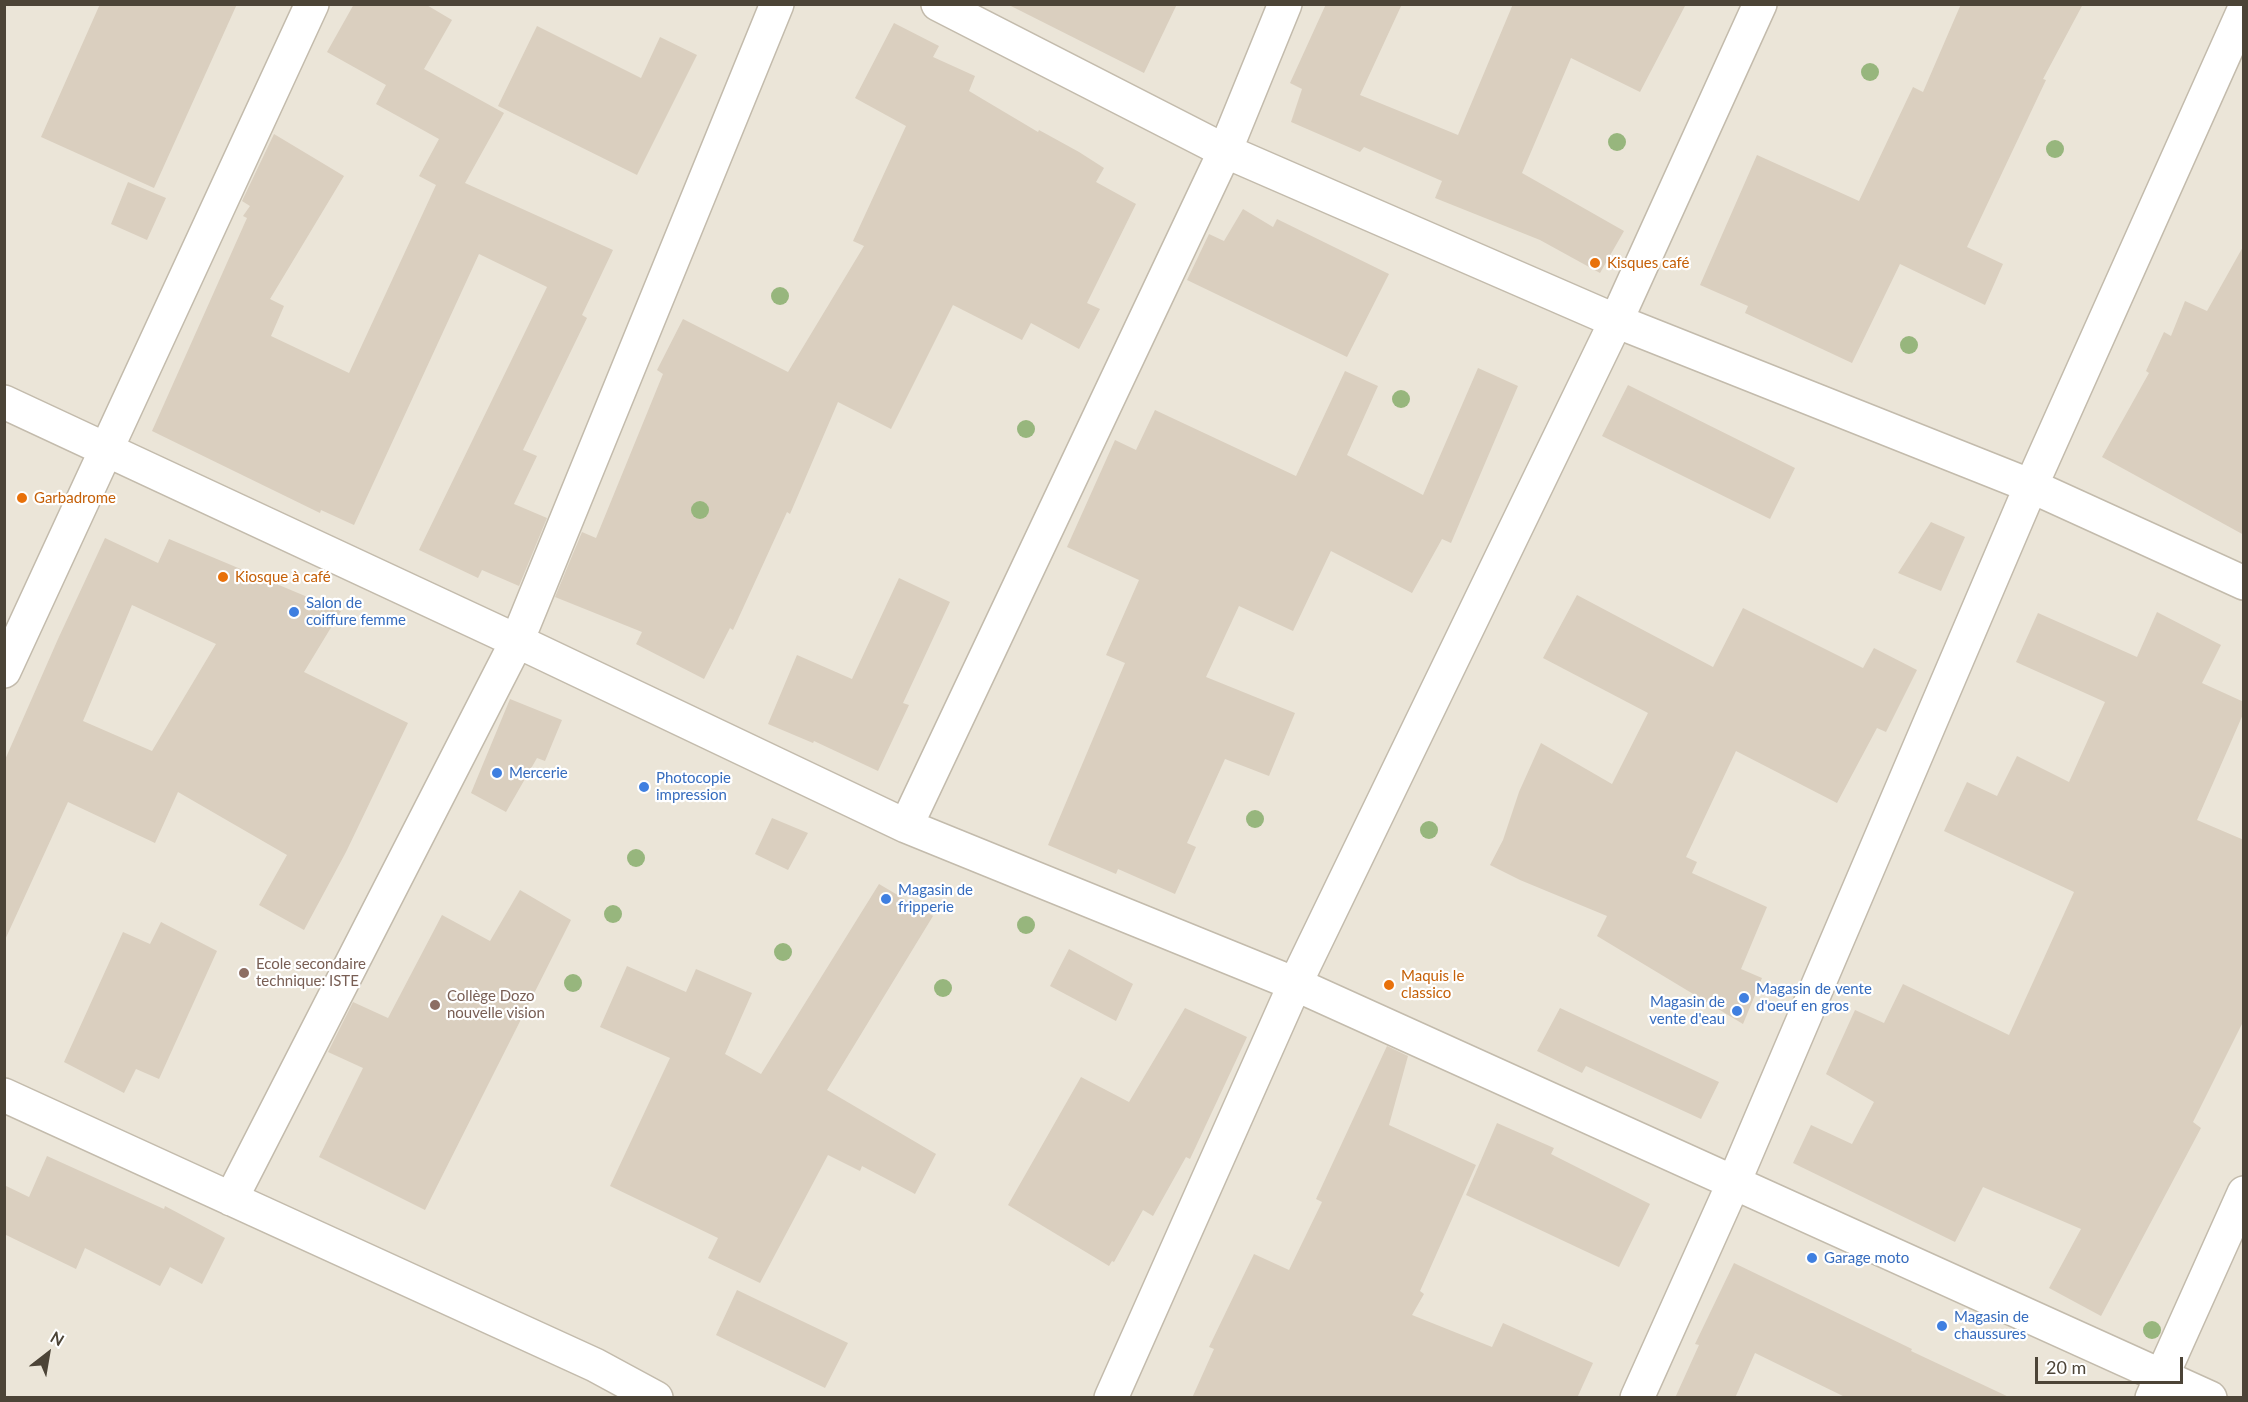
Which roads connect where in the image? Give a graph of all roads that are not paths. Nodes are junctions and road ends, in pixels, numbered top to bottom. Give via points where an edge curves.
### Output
1 (312, 4) edge
2 (777, 4) edge
3 (938, 4) edge
4 (1285, 4) edge
5 (1760, 4) edge
6 (2244, 10) edge
7 (1225, 151) junction
8 (1616, 321) junction
9 (4, 402) edge
10 (107, 449) junction
11 (2031, 486) junction
12 (2244, 583) edge
13 (517, 641) junction
14 (4, 671) edge
15 (906, 825) junction
16 (1295, 984) junction
17 (4, 1095) edge
18 (1734, 1182) junction
19 (2244, 1193) edge
20 (231, 1198) junction
21 (2157, 1386) edge
22 (656, 1398) edge
23 (1111, 1398) edge
24 (1637, 1398) edge
25 (2210, 1398) edge

1 - 10 street
2 - 13 street
3 - 7 street
4 - 7 street
5 - 8 street
6 - 11 street
7 - 8 street
7 - 15 street
8 - 11 street
8 - 16 street
9 - 10 street
10 - 13 street
10 - 14 street
11 - 12 street
11 - 18 street
13 - 15 street
13 - 20 street
15 - 16 street
16 - 18 street
16 - 23 street
17 - 20 street
18 - 21 street
18 - 24 street
19 - 21 street
20 - 22 street via 595,1365
21 - 25 street

